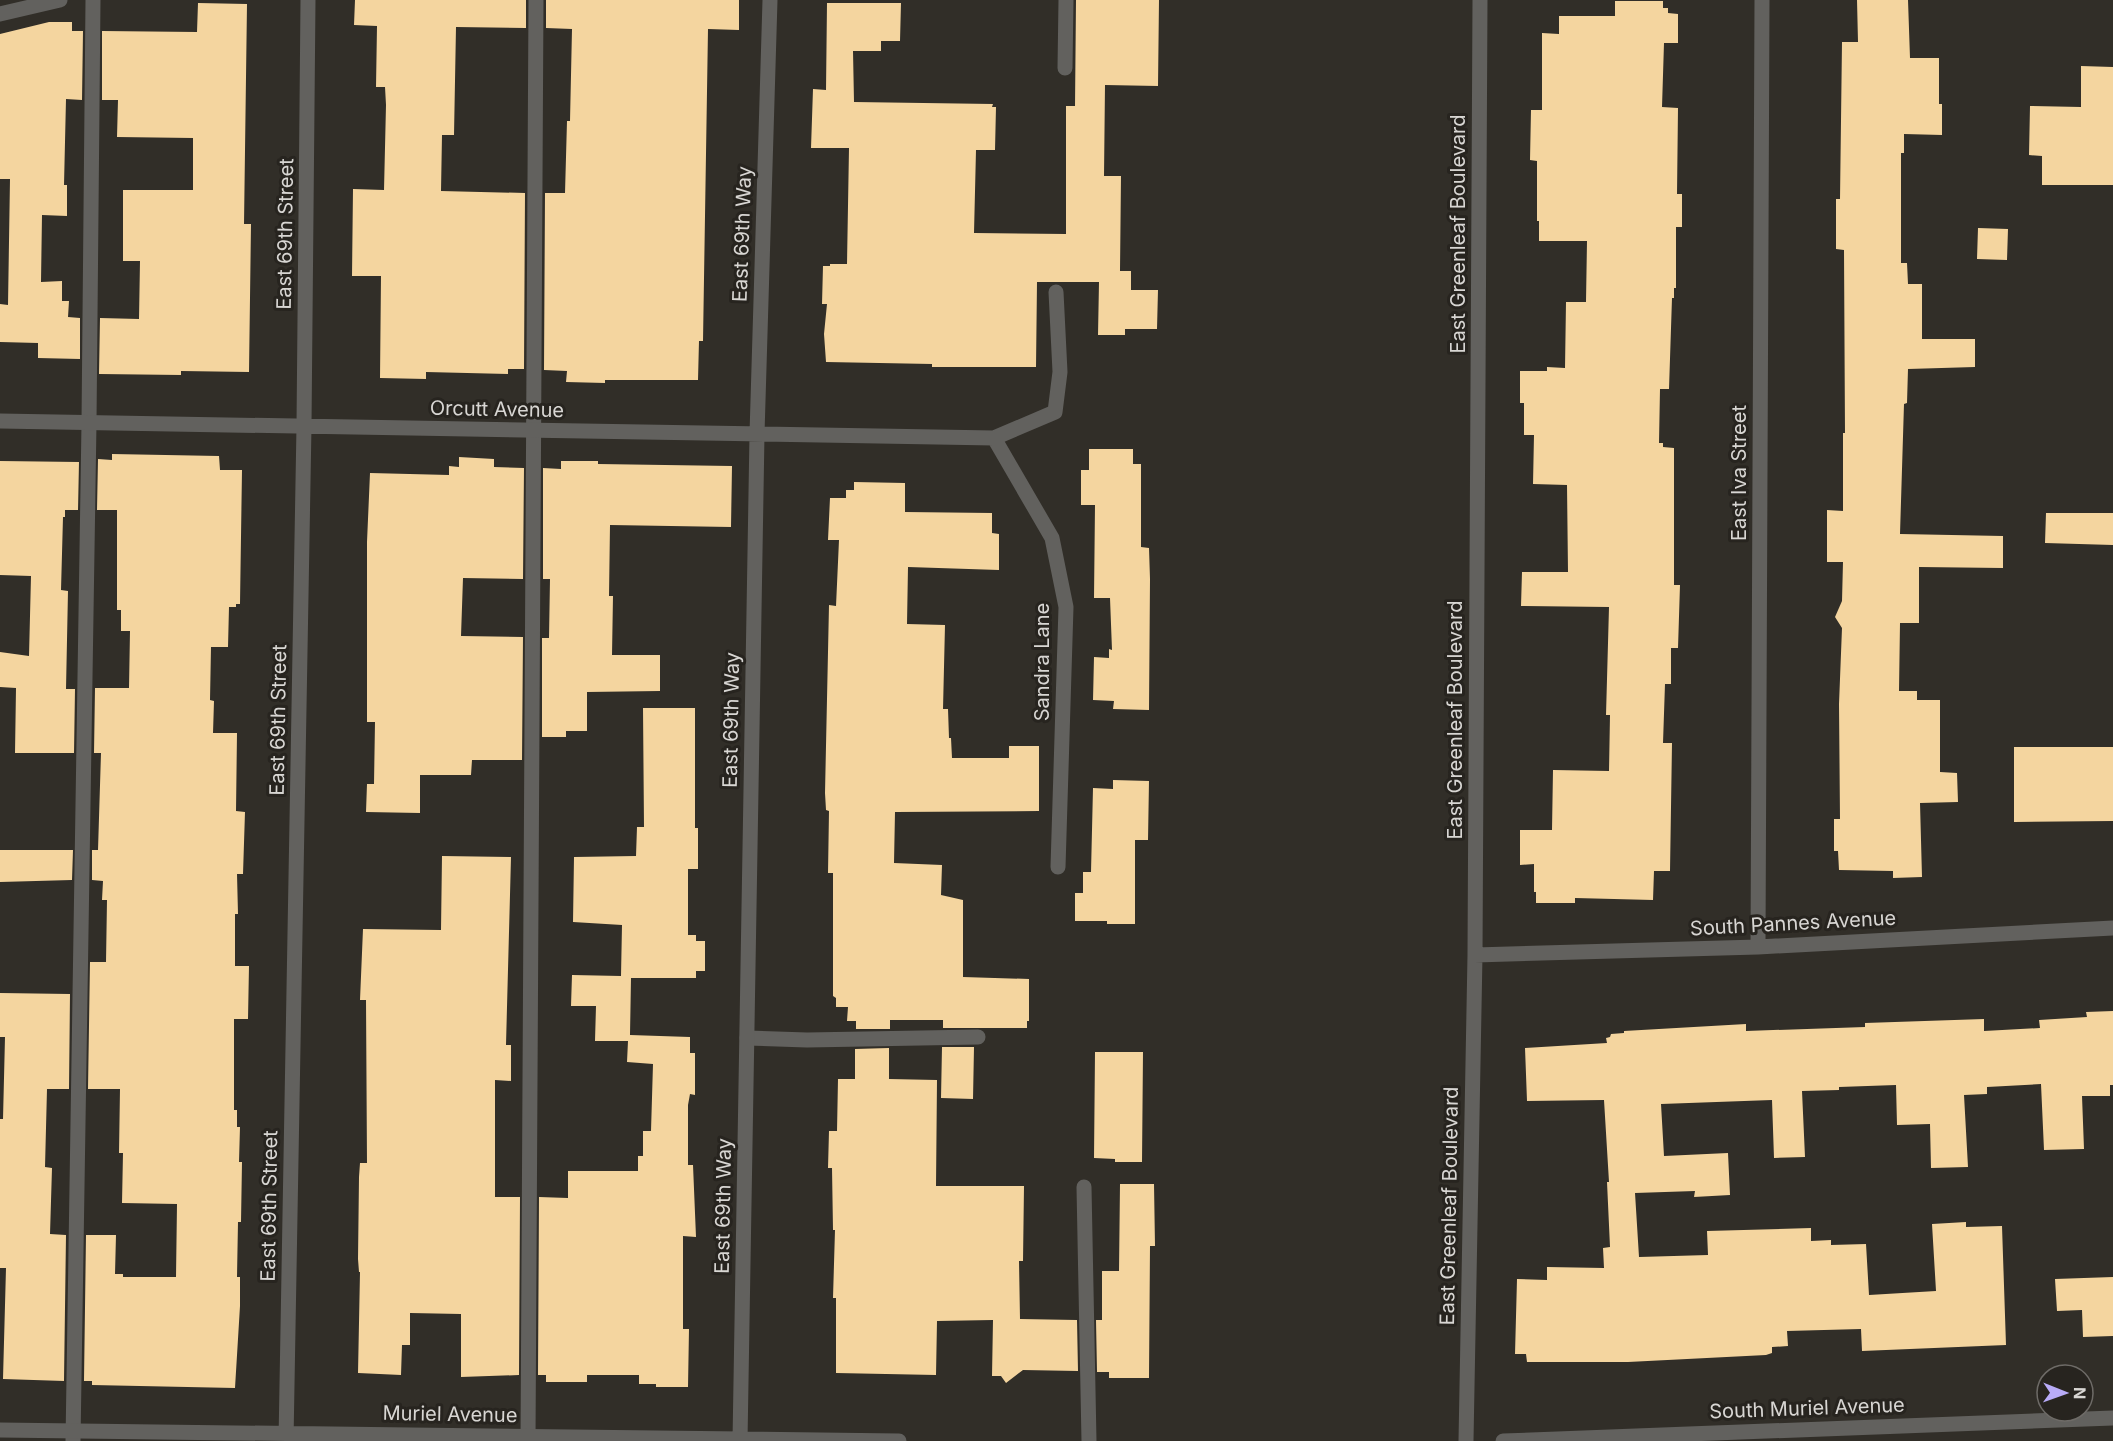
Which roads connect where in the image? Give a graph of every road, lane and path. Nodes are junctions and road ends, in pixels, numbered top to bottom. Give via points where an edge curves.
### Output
1 (60, 0) edge
2 (93, 0) edge
3 (308, 0) edge
4 (536, 0) edge
5 (770, 0) edge
6 (1066, 0) edge
7 (1480, 0) edge
8 (1762, 0) edge
9 (0, 14) edge
10 (1065, 68) dead end
11 (1056, 292) dead end
12 (0, 421) edge
13 (88, 423) junction
14 (304, 426) junction
15 (533, 430) junction
16 (757, 434) junction
17 (994, 438) junction
18 (1058, 867) dead end
19 (2113, 928) edge
20 (1758, 947) junction
21 (1475, 955) junction
22 (978, 1037) dead end
23 (747, 1038) junction
24 (1084, 1186) dead end
25 (2113, 1418) edge
26 (0, 1430) edge
27 (73, 1436) edge
28 (286, 1437) edge
29 (528, 1439) edge
30 (740, 1440) edge
31 (899, 1441) edge
32 (1089, 1441) edge
33 (1466, 1441) edge
34 (1503, 1441) edge

1 - 9 street
2 - 13 street
3 - 14 street, East 69th Street
4 - 15 street
5 - 16 street, East 69th Way
6 - 10 street
7 - 21 street, East Greenleaf Boulevard
8 - 20 street, East Iva Street
11 - 17 street via 1060,372 1055,412
12 - 13 street, Orcutt Avenue
13 - 14 street, Orcutt Avenue
13 - 27 street
14 - 15 street, Orcutt Avenue
14 - 28 street, East 69th Street
15 - 16 street, Orcutt Avenue
15 - 29 street
16 - 17 street, Orcutt Avenue
16 - 23 street, East 69th Way
17 - 18 street, Sandra Lane via 1052,538 1066,607
19 - 20 street, South Pannes Avenue
20 - 21 street, South Pannes Avenue
21 - 33 street, East Greenleaf Boulevard
22 - 23 street
23 - 30 street, East 69th Way
24 - 32 street
25 - 34 street, South Muriel Avenue
26 - 27 street, Muriel Avenue
27 - 28 street, Muriel Avenue
28 - 29 street, Muriel Avenue
29 - 30 street, Muriel Avenue
30 - 31 street, Muriel Avenue

